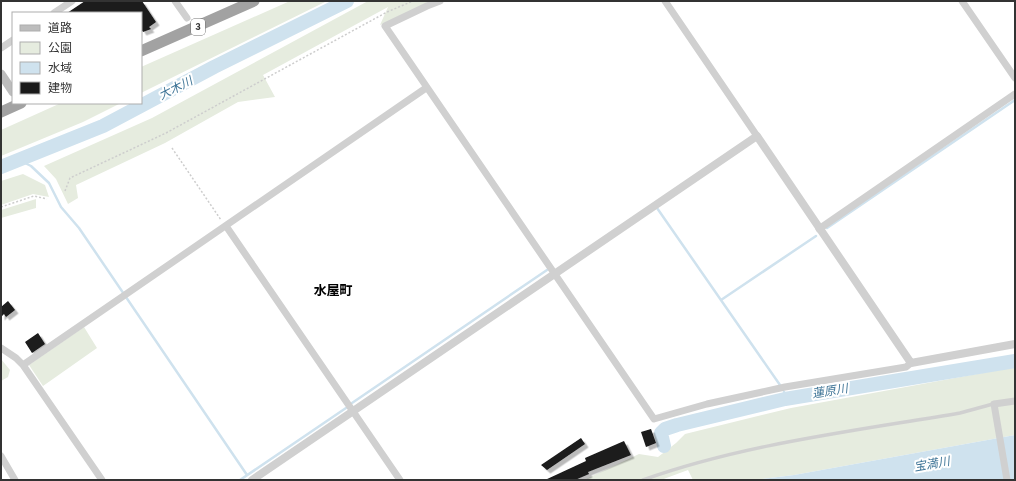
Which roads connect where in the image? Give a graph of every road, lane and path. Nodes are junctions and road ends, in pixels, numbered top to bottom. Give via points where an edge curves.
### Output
1 (72, 1) edge
2 (175, 1) edge
3 (254, 1) edge
4 (413, 1) edge
5 (440, 1) edge
6 (666, 1) edge
7 (962, 1) edge
8 (56, 12) edge
9 (187, 18) dead end
10 (12, 41) edge
11 (1, 48) edge
12 (142, 51) edge
13 (1, 74) edge
14 (1015, 78) edge
15 (426, 88) junction
16 (12, 90) edge
17 (1015, 94) edge
18 (18, 104) edge
19 (1, 112) edge
20 (757, 136) junction
21 (172, 148) dead end
22 (65, 191) dead end
23 (47, 199) dead end
24 (1, 207) edge
25 (226, 226) junction
26 (819, 229) junction
27 (555, 274) junction
28 (1015, 344) edge
29 (1, 348) edge
30 (911, 363) junction
31 (23, 365) junction
32 (1015, 401) edge
33 (994, 404) junction
34 (353, 411) junction
35 (1, 456) edge
36 (15, 480) edge
37 (102, 480) edge
38 (252, 480) edge
39 (400, 480) edge
40 (643, 480) edge
41 (1007, 480) edge

1 - 8 street
2 - 9 street
3 - 12 highway, 3
4 - 22 path via 387,12 166,133 70,178
5 - 15 street via 385,26
6 - 20 street
7 - 14 street
10 - 11 street
13 - 16 main road
15 - 25 street
15 - 27 street
17 - 26 street
18 - 19 highway
20 - 26 street
20 - 27 street
21 - 25 path
23 - 24 path via 34,196
25 - 31 street
25 - 34 street
26 - 30 street
27 - 30 street via 654,419 785,387 906,366
27 - 34 street
28 - 30 street
29 - 31 street
31 - 37 street
32 - 33 street
33 - 40 lane via 960,413 746,451 698,462
33 - 41 street
34 - 38 street
34 - 39 street
35 - 36 street

